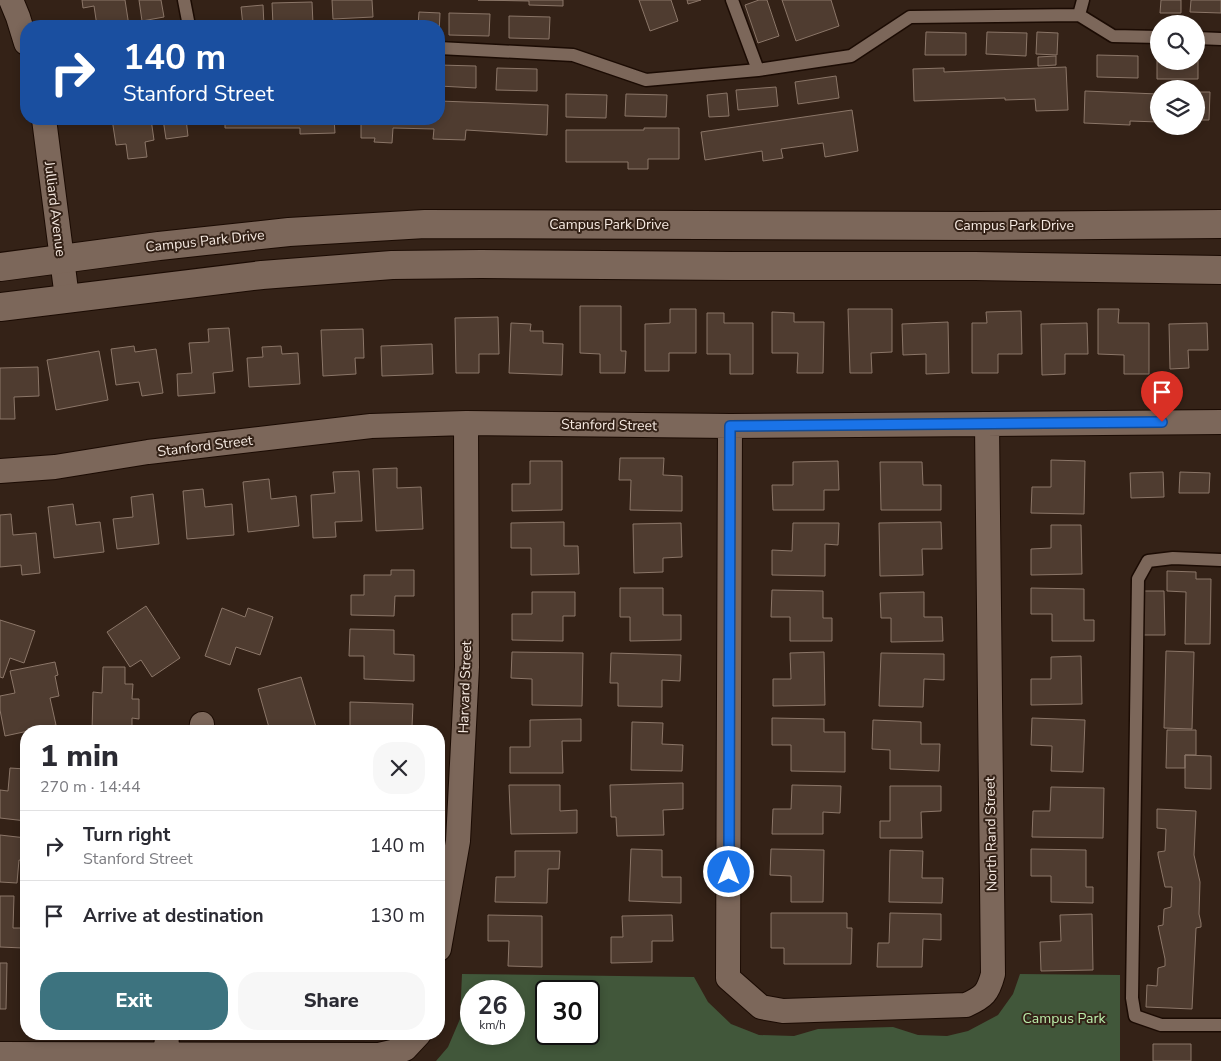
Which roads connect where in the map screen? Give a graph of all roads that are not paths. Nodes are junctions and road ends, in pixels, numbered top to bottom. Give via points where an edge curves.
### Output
1 (11, 0) edge
2 (184, 0) edge
3 (732, 0) edge
4 (1083, 0) edge
5 (1079, 15) junction
6 (188, 20) edge
7 (20, 24) edge
8 (1150, 37) edge
9 (1205, 38) edge
10 (1221, 39) edge
11 (445, 48) edge
12 (758, 70) junction
13 (45, 125) edge
14 (1221, 224) edge
15 (62, 260) junction
16 (0, 267) edge
17 (1221, 270) edge
18 (67, 298) junction
19 (0, 307) edge
20 (1221, 422) edge
21 (466, 423) junction
22 (987, 424) junction
23 (730, 426) junction
24 (0, 471) edge
25 (1221, 560) edge
26 (445, 915) edge
27 (1221, 1025) edge
28 (413, 1040) edge
29 (167, 1044) edge
30 (0, 1054) edge

1 - 7 street
2 - 6 lane
3 - 12 lane
4 - 5 lane
5 - 8 lane via 1113,36
5 - 12 lane via 910,17 851,56
9 - 10 lane
11 - 12 lane via 572,55 646,80
13 - 15 street, Julliard Avenue
14 - 15 street, Campus Park Drive via 425,224 289,232
15 - 16 street, Campus Park Drive
15 - 18 street, Julliard Avenue
17 - 18 street via 412,265 262,275
18 - 19 street
20 - 22 street, Stanford Street
21 - 23 street, Stanford Street
21 - 24 street, Stanford Street via 371,426 148,452 55,467
21 - 26 street, Harvard Street via 467,667 458,841
22 - 23 street, Stanford Street
22 - 23 street, North Rand Street via 993,974 990,988 981,998 966,1005 782,1011 761,1006 728,978
25 - 27 lane via 1173,558 1148,561 1138,579 1132,998 1135,1016 1161,1025
28 - 29 street via 405,1049 379,1055
29 - 30 street

